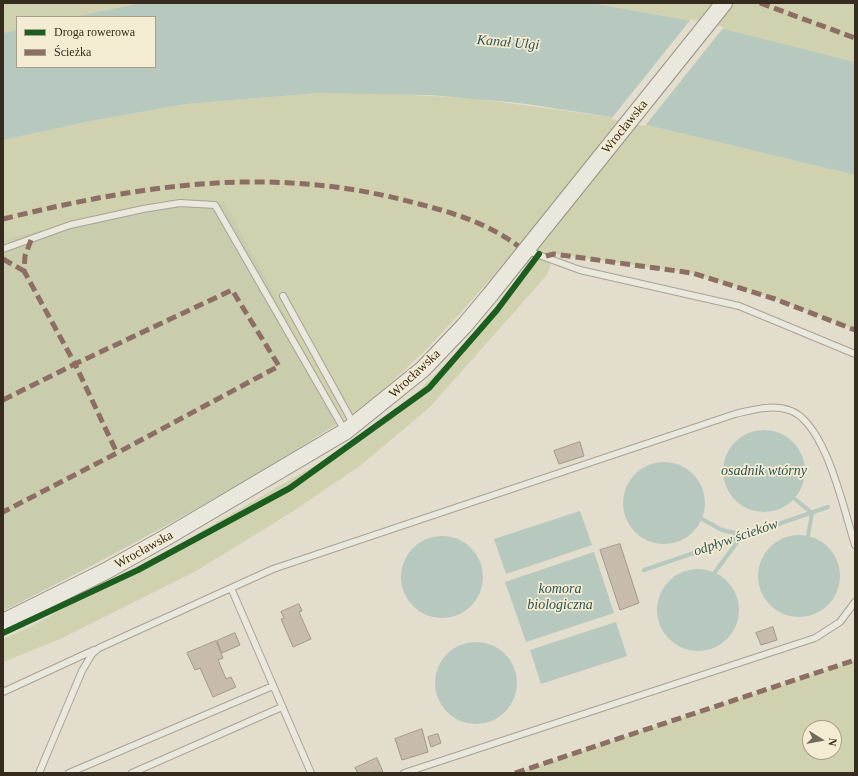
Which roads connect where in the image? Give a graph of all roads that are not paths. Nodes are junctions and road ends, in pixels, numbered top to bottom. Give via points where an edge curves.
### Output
1 (724, 3) edge
2 (3, 249) edge
3 (526, 250) junction
4 (283, 296) dead end
5 (855, 354) edge
6 (349, 428) junction
7 (855, 545) edge
8 (231, 588) junction
9 (855, 602) edge
10 (3, 622) edge
11 (100, 648) junction
12 (273, 686) junction
13 (3, 692) edge
14 (282, 707) junction
15 (39, 773) edge
16 (69, 773) edge
17 (132, 773) edge
18 (311, 773) edge
19 (404, 773) edge

1 - 3 main road, Wrocławska
2 - 6 lane via 70,225 143,209 180,203 215,205
3 - 5 lane via 580,270 740,306
3 - 6 main road, Wrocławska via 464,326 423,369
4 - 6 lane
6 - 10 main road, Wrocławska via 165,538 106,571
7 - 8 lane via 824,450 810,426 801,416 789,410 762,408 735,414 324,551 273,569
8 - 11 lane
8 - 12 lane
9 - 19 lane via 840,622 815,638
11 - 13 lane
11 - 15 lane via 92,654 82,671
12 - 14 lane
12 - 16 lane
14 - 17 lane
14 - 18 lane

